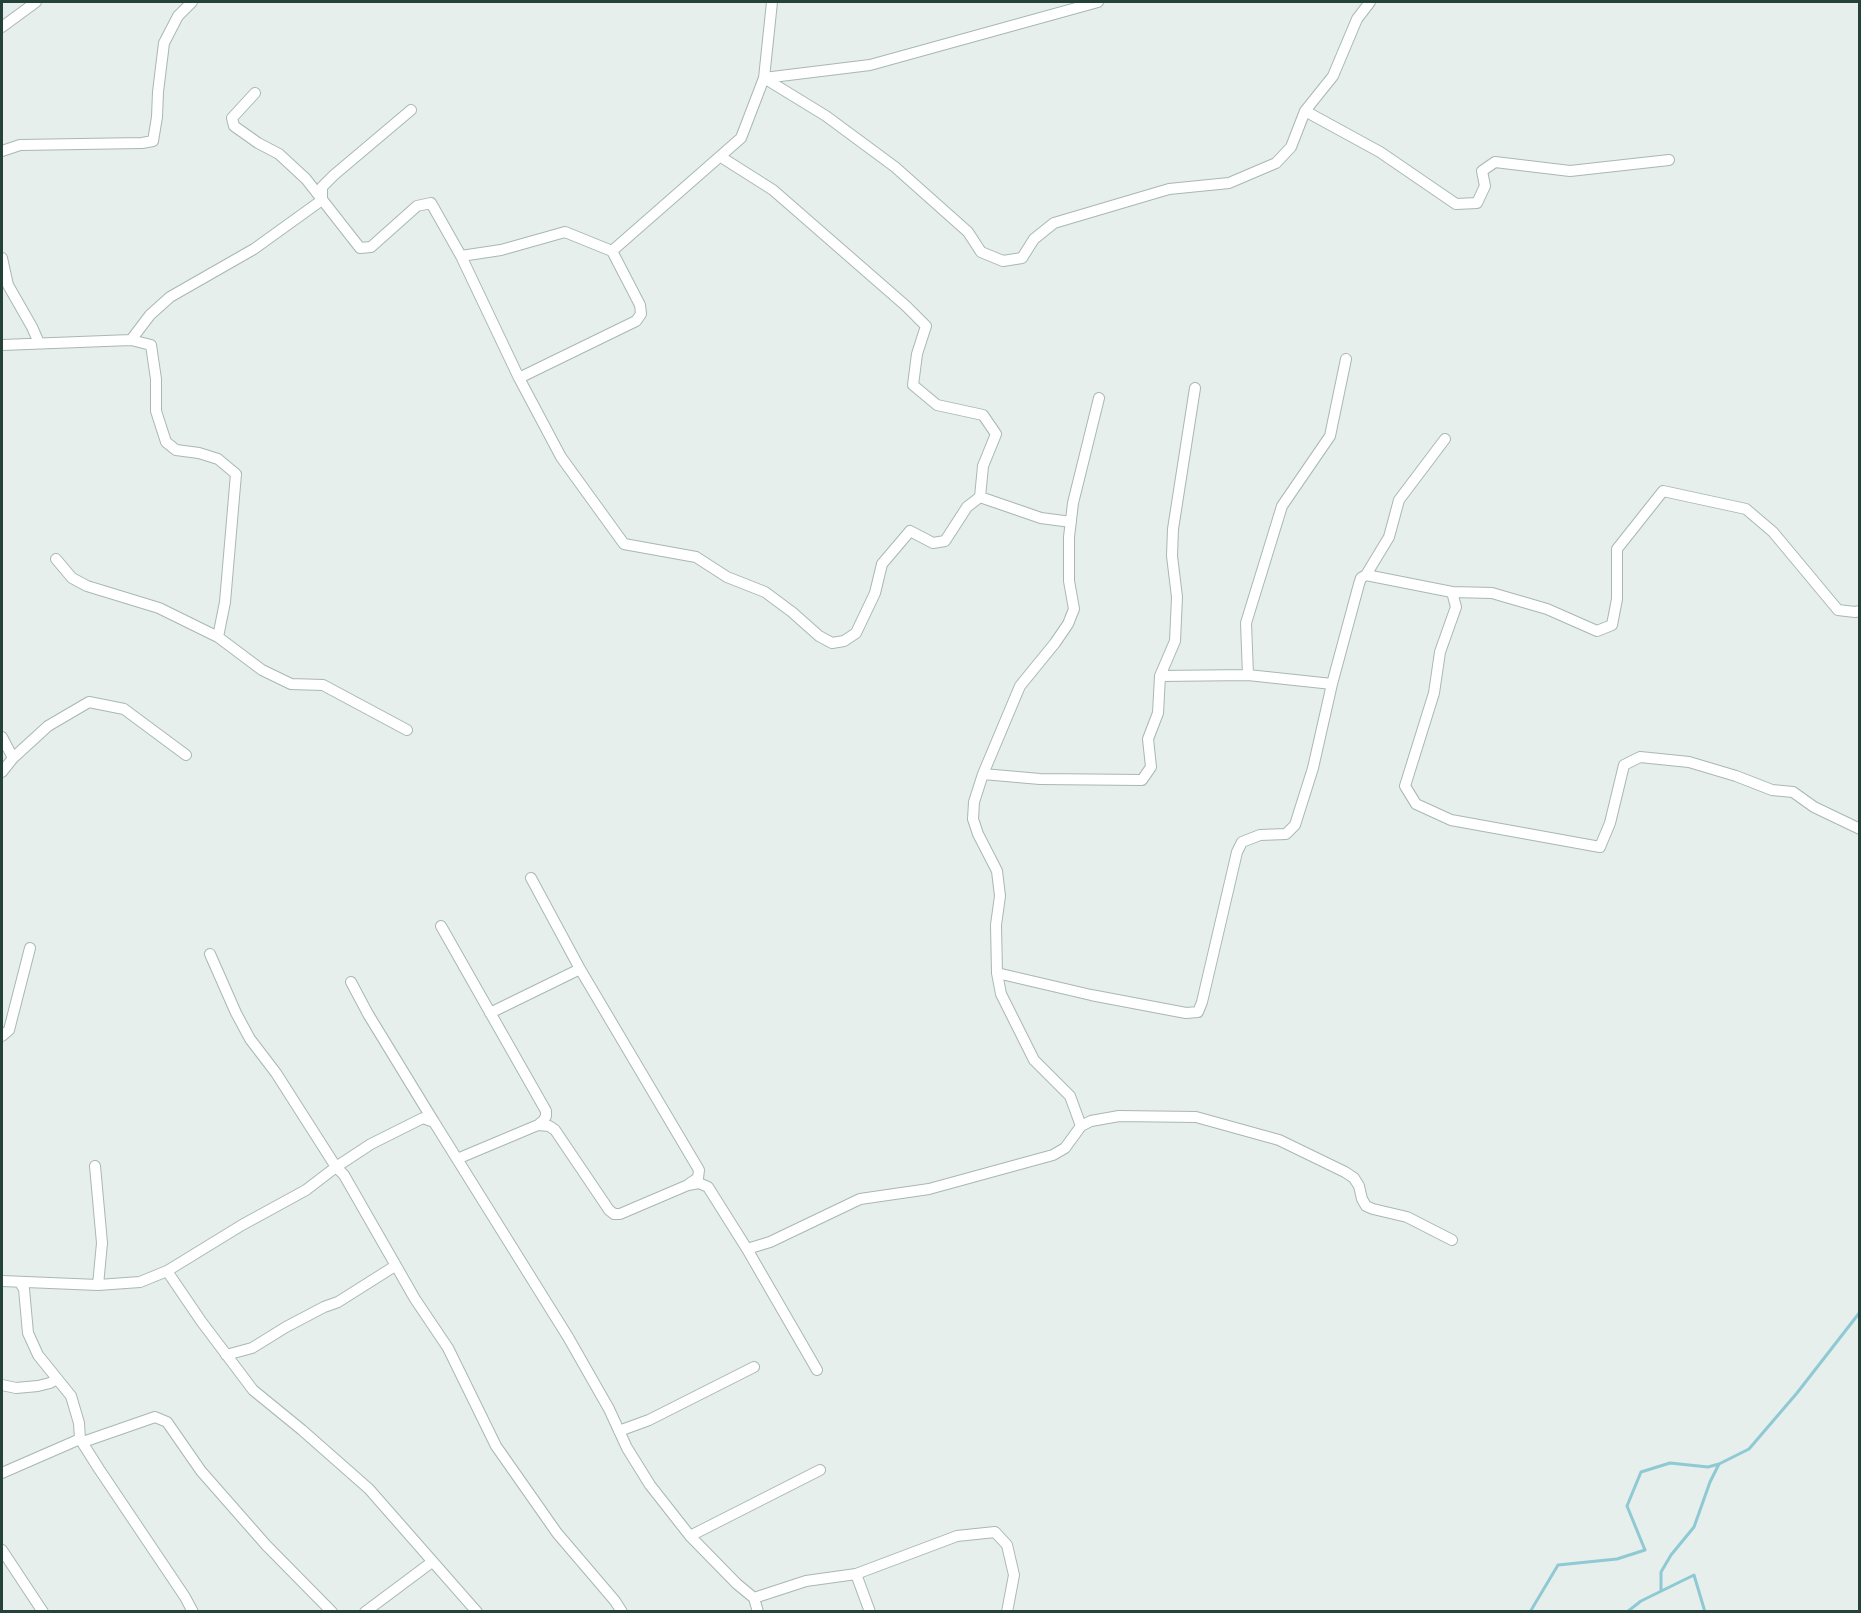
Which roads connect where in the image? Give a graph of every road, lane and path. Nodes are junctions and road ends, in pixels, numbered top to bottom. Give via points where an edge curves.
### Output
1 (36, 2) edge
2 (192, 2) edge
3 (772, 2) edge
4 (1098, 2) edge
5 (1370, 2) edge
6 (2, 27) edge
7 (764, 78) junction
8 (255, 93) dead end
9 (411, 110) dead end
10 (1305, 111) junction
11 (2, 151) edge
12 (721, 157) junction
13 (1669, 160) dead end
14 (321, 200) junction
15 (612, 252) junction
16 (461, 256) junction
17 (2, 258) edge
18 (131, 340) junction
19 (39, 343) junction
20 (2, 345) edge
21 (1346, 359) dead end
22 (519, 378) junction
23 (1195, 388) dead end
24 (1099, 398) dead end
25 (1445, 439) dead end
26 (980, 497) junction
27 (1071, 522) junction
28 (56, 559) dead end
29 (1366, 575) junction
30 (1452, 592) junction
31 (1860, 610) edge
32 (218, 637) junction
33 (1248, 675) junction
34 (1160, 676) junction
35 (1332, 684) junction
36 (406, 730) dead end
37 (2, 737) edge
38 (186, 755) dead end
39 (13, 758) junction
40 (2, 772) edge
41 (983, 774) junction
42 (1860, 829) edge
43 (531, 878) dead end
44 (441, 926) dead end
45 (30, 948) dead end
46 (210, 954) dead end
47 (580, 969) junction
48 (997, 973) junction
49 (351, 982) dead end
50 (490, 1013) junction
51 (2, 1036) edge
52 (434, 1122) junction
53 (538, 1125) junction
54 (1081, 1126) junction
55 (457, 1159) junction
56 (95, 1166) dead end
57 (336, 1167) junction
58 (688, 1185) junction
59 (1452, 1240) dead end
60 (747, 1249) junction
61 (395, 1266) junction
62 (167, 1271) junction
63 (2, 1281) edge
64 (20, 1283) junction
65 (98, 1285) junction
66 (226, 1355) junction
67 (754, 1367) dead end
68 (817, 1370) dead end
69 (57, 1378) junction
70 (2, 1385) edge
71 (620, 1431) junction
72 (82, 1441) junction
73 (820, 1470) dead end
74 (2, 1473) edge
75 (690, 1536) junction
76 (2, 1550) edge
77 (432, 1562) junction
78 (856, 1574) junction
79 (754, 1598) junction
80 (43, 1611) edge
81 (193, 1611) edge
82 (333, 1611) edge
83 (365, 1611) edge
84 (477, 1611) edge
85 (622, 1611) edge
86 (758, 1611) edge
87 (870, 1611) edge
88 (1006, 1611) edge

1 - 6 street
2 - 11 street via 178,16 164,44 153,141 20,145
3 - 7 street
4 - 7 street via 870,65
5 - 10 street via 1357,19 1333,76
7 - 10 street via 826,116 896,167 968,232 981,252 1003,261 1022,258 1034,238 1054,223 1169,189 1229,183 1276,163 1291,147
7 - 12 street via 741,138
8 - 14 street via 232,118 234,126 279,154 306,179
9 - 14 street via 334,175 322,188
10 - 13 street via 1380,152 1456,204 1478,203 1485,186 1482,171 1495,162 1570,171
12 - 15 street
12 - 26 street via 773,190 926,326 913,386 937,405 982,415 996,434 983,466
14 - 16 street via 360,248 371,247 417,206 431,203
14 - 18 street via 254,249 170,297
15 - 16 street via 565,231 501,250
15 - 22 street via 640,305 641,314 636,321
16 - 22 street
17 - 19 street via 8,285
18 - 19 street
18 - 32 street via 152,345 156,411 166,442 176,450 218,459 236,474 225,602
19 - 20 street
21 - 33 street via 1330,436 1282,506 1246,623
22 - 26 street via 561,457 624,544 696,557 726,577 765,592 832,643 856,633 882,564 910,531 933,543 945,541 967,507
23 - 34 street via 1173,529 1175,641
24 - 27 street
25 - 29 street via 1399,500 1389,537
26 - 27 street via 1041,518
27 - 41 street via 1070,581 1074,609 1055,644 1020,686
28 - 32 street via 80,582 159,608
29 - 30 street
29 - 35 street via 1360,578
30 - 31 street via 1492,593 1547,609 1597,631 1612,625 1617,599 1617,549 1663,491 1746,509 1773,532 1838,610
30 - 42 street via 1456,607 1440,652 1434,693 1406,786 1416,804 1452,820 1600,847 1624,765 1640,757 1689,762 1772,790 1793,792
32 - 36 street via 262,670 291,684 323,686
33 - 34 street
33 - 35 street
34 - 41 street via 1158,713 1148,739 1152,767 1142,780
35 - 48 street via 1295,825 1286,834 1247,838 1237,852 1198,1012 1091,995
37 - 39 street
38 - 39 street via 123,709 89,702 48,726
39 - 40 street
41 - 48 street via 973,819 997,871
43 - 47 street
44 - 50 street
45 - 51 street via 9,1030
46 - 57 street via 250,1039
47 - 50 street
47 - 58 street via 699,1170 698,1178
48 - 54 street via 1001,994 1034,1060 1070,1096
49 - 52 street
50 - 53 street via 546,1111
52 - 55 street
52 - 57 street via 423,1118 416,1121
53 - 55 street
53 - 58 street via 555,1130 614,1214
54 - 59 street via 1119,1116 1196,1118 1279,1140 1353,1178 1366,1206 1407,1217
54 - 60 street via 1065,1148 1053,1155 928,1189 860,1199
55 - 71 street via 568,1337
56 - 65 street via 102,1243
57 - 61 street
57 - 62 street via 306,1190
58 - 60 street via 699,1183 708,1187
60 - 68 street
61 - 66 street via 252,1348
61 - 85 street via 447,1348 496,1446 557,1533
62 - 65 street via 140,1282
62 - 66 street
63 - 64 street
64 - 65 street
64 - 69 street via 24,1289 28,1333 38,1355
66 - 77 street via 253,1390 369,1489
67 - 71 street
69 - 70 street via 38,1386
69 - 72 street via 71,1396
71 - 75 street via 651,1485
72 - 74 street
72 - 81 street
72 - 82 street via 155,1417 167,1422 215,1488
73 - 75 street
75 - 79 street
76 - 80 street
77 - 83 street
77 - 84 street
78 - 79 street via 806,1581
78 - 87 street
78 - 88 street via 957,1536 995,1532 1007,1545 1014,1575
79 - 86 street

